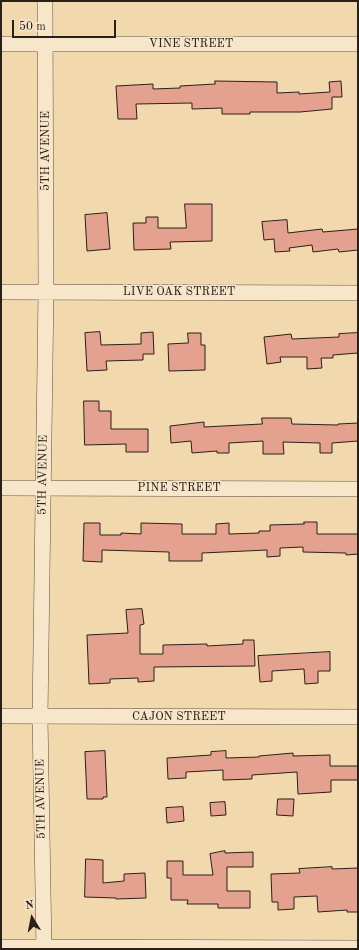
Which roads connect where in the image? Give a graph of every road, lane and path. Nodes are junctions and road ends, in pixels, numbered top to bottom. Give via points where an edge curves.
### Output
1 (45, 1) edge
2 (1, 44) edge
3 (45, 44) junction
4 (358, 44) edge
5 (1, 292) edge
6 (46, 292) junction
7 (358, 293) edge
8 (1, 488) edge
9 (43, 488) junction
10 (358, 489) edge
11 (1, 716) edge
12 (40, 717) junction
13 (358, 717) edge
14 (1, 947) edge
15 (44, 948) edge
16 (358, 948) edge

1 - 3 street, 5TH AVENUE
2 - 3 street, VINE STREET
3 - 4 street, VINE STREET
3 - 6 street, 5TH AVENUE
5 - 6 street, LIVE OAK STREET
6 - 7 street, LIVE OAK STREET
6 - 9 street, 5TH AVENUE
8 - 9 street, PINE STREET
9 - 10 street, PINE STREET
9 - 12 street, 5TH AVENUE
11 - 12 street, CAJON STREET
12 - 13 street, CAJON STREET
12 - 15 street, 5TH AVENUE
14 - 15 street
15 - 16 street

